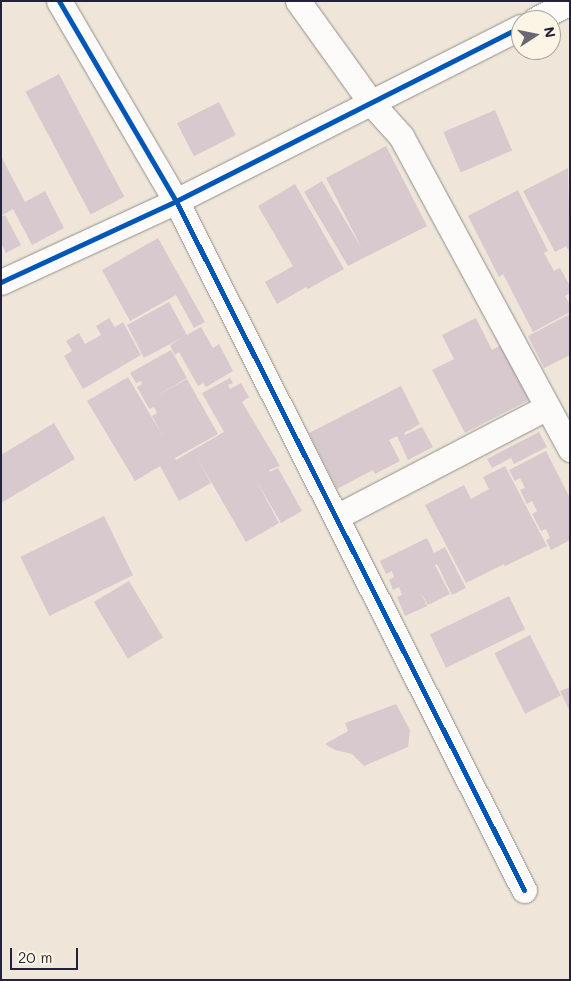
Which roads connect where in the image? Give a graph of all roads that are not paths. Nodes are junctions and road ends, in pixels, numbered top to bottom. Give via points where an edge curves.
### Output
1 (59, 1) edge
2 (298, 1) edge
3 (570, 2) edge
4 (554, 10) edge
5 (511, 32) edge
6 (372, 104) junction
7 (176, 200) junction
8 (1, 282) edge
9 (547, 407) junction
10 (570, 449) edge
11 (336, 517) junction
12 (524, 890) dead end

1 - 7 street
2 - 6 street
3 - 4 street
5 - 6 street
6 - 7 street
6 - 9 street via 401,136
7 - 8 street
7 - 11 street
9 - 10 street
9 - 11 street
11 - 12 street

